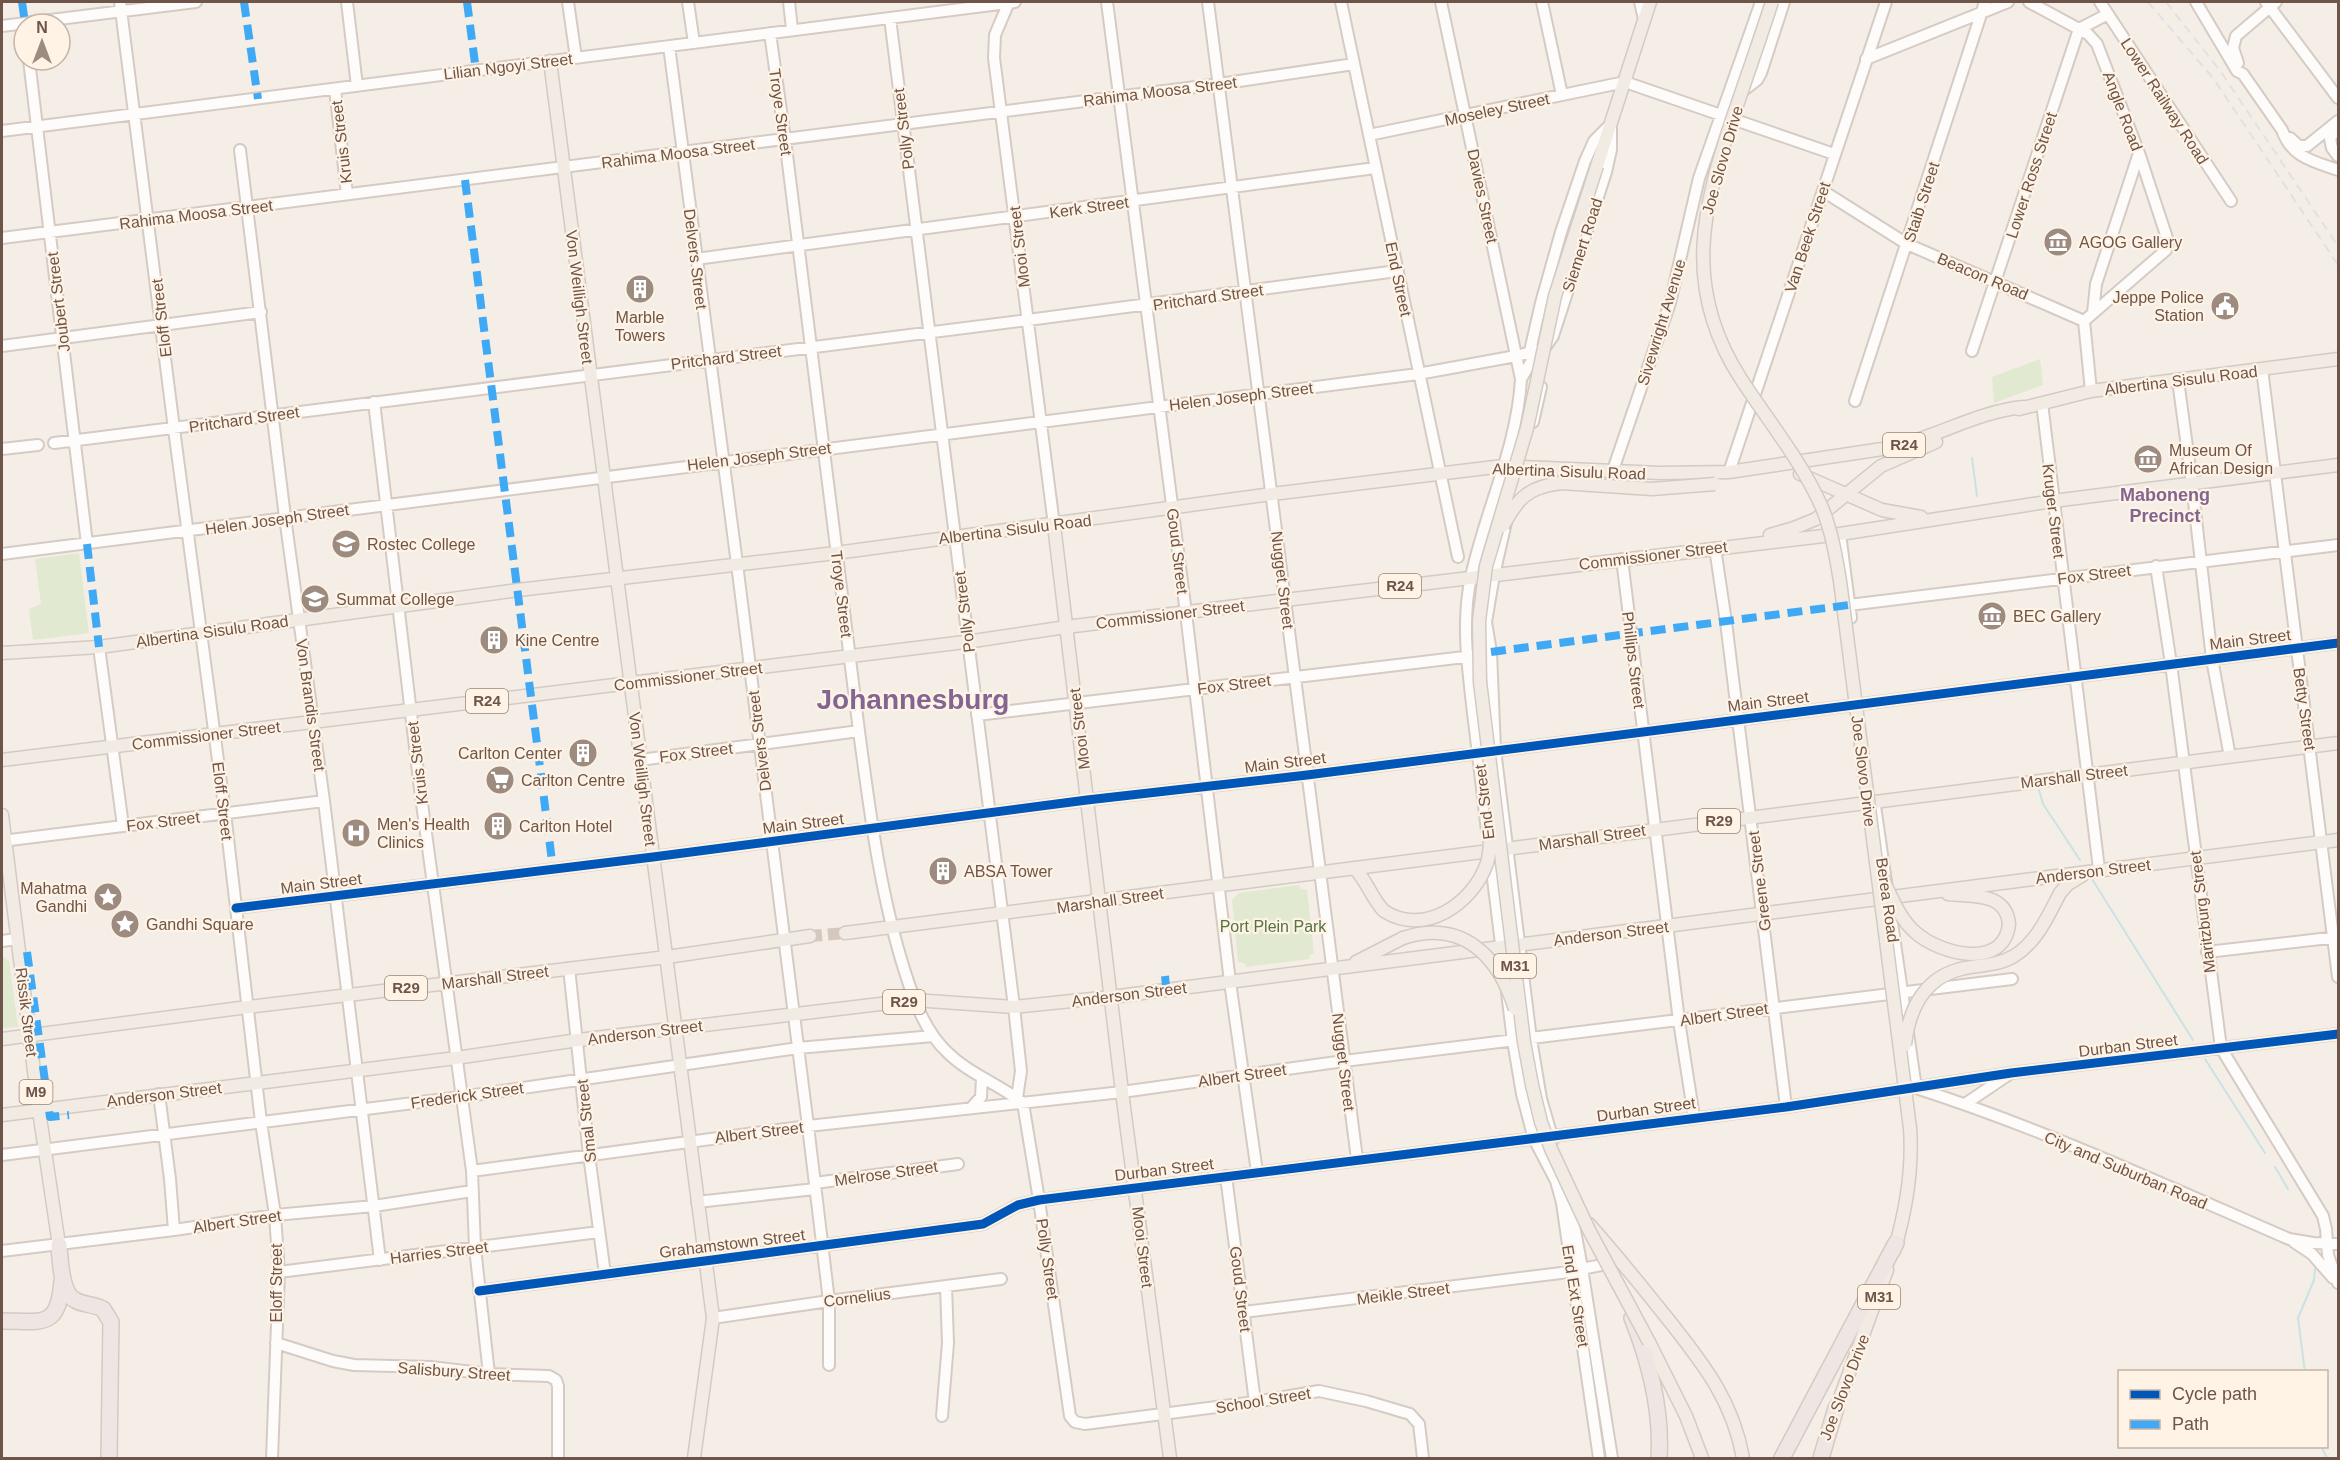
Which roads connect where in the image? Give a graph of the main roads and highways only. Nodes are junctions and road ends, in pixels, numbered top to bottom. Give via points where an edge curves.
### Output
1 (1650, 2) edge
2 (1772, 2) edge
3 (550, 61) road end
4 (2334, 360) edge
5 (2024, 407) junction
6 (1778, 465) junction
7 (2338, 465) edge
8 (1729, 472) junction
9 (1846, 494) junction
10 (1941, 518) junction
11 (1054, 525) junction
12 (1734, 545) junction
13 (1490, 571) junction
14 (617, 579) junction
15 (1066, 627) junction
16 (2, 653) edge
17 (631, 683) junction
18 (2338, 743) edge
19 (2, 760) edge
20 (1490, 771) junction
21 (2, 814) edge
22 (3, 840) edge
23 (2338, 840) edge
24 (1876, 865) junction
25 (1354, 868) junction
26 (2096, 870) junction
27 (1928, 892) junction
28 (1100, 902) junction
29 (845, 933) tunnel mouth
30 (810, 936) tunnel mouth
31 (667, 957) junction
32 (1350, 965) junction
33 (1111, 997) junction
34 (675, 1028) junction
35 (30, 1036) junction
36 (2, 1039) edge
37 (1523, 1041) junction
38 (1903, 1060) junction
39 (39, 1111) junction
40 (2, 1115) edge
41 (1570, 1202) road end
42 (1896, 1243) junction
43 (59, 1245) joint
44 (62, 1275) junction
45 (1618, 1284) junction
46 (2, 1321) edge
47 (1836, 1408) junction
48 (109, 1458) edge
49 (694, 1458) edge
50 (1170, 1458) edge
51 (1659, 1458) edge
52 (1702, 1458) edge
53 (1743, 1458) edge
54 (1782, 1458) edge
55 (1816, 1458) edge
56 (1821, 1458) edge

1 - 13 main road, Siemert Road / M31, bridge via 1558,287
2 - 24 main road, Joe Slovo Drive / M31, bridge via 1708,199 1703,238 1705,282 1712,318 1728,357 1813,489 1831,533
3 - 14 main road, Von Weilligh Street
4 - 5 main road, Albertina Sisulu Road / R24 via 2091,391
5 - 6 main road, Albertina Sisulu Road / R24 via 1995,412 1910,444
5 - 9 main road, Albertina Sisulu Road / R24 via 1894,459
6 - 8 main road, Albertina Sisulu Road / R24
6 - 9 main road
7 - 10 main road, Commissioner Street
8 - 11 main road, Albertina Sisulu Road / R24 via 1503,466
8 - 13 main road, bridge via 1725,480 1715,484 1652,489 1561,483 1539,487 1521,498 1504,524
9 - 10 main road via 1893,514
9 - 12 main road, Albertina Sisulu Road / R24 via 1808,523
10 - 12 main road, Commissioner Street
11 - 14 main road, Albertina Sisulu Road / R24
11 - 15 main road, Mooi Street
12 - 13 main road, Commissioner Street / R24
13 - 15 main road, Commissioner Street / R24 via 1470,578
13 - 20 main road, M31, bridge via 1479,621 1478,651
14 - 16 main road, Albertina Sisulu Road / R24 via 99,646
14 - 17 main road, Von Weilligh Street
15 - 17 main road, Commissioner Street / R24
15 - 28 main road, Mooi Street
17 - 19 main road, Commissioner Street / R24
17 - 31 main road, Von Weilligh Street
18 - 25 main road, Marshall Street / R29
20 - 25 main road, bridge via 1490,850 1471,891 1452,909 1429,918 1408,920 1391,915 1375,901 1364,878
20 - 37 main road, M31, bridge
21 - 22 main road, Rissik Street / M9
22 - 35 main road, Rissik Street / M9
23 - 26 main road, Anderson Street / R29
24 - 27 main road, bridge via 1906,923 1936,946 1962,954 1987,952 2006,937 2006,910 1996,900
24 - 38 main road, Joe Slovo Drive / M31, bridge
25 - 28 main road, Marshall Street / R29
26 - 27 main road, Anderson Street / R29
26 - 38 main road, bridge via 2073,880 2060,893 2040,930 2022,950 2003,961 1942,976 1926,989 1909,1019
27 - 32 main road, Anderson Street / R29
28 - 29 main road, Marshall Street / R29
28 - 33 main road, Mooi Street
30 - 31 main road, Marshall Street / R29
31 - 34 main road, Von Weilligh Street
31 - 35 main road, Marshall Street / R29
32 - 33 main road, Anderson Street / R29
32 - 37 main road, bridge via 1403,938 1436,932 1460,938 1483,951 1500,972
33 - 34 main road, Anderson Street / R29 via 1014,1007 914,1000
33 - 50 main road, Mooi Street
34 - 39 main road, Anderson Street / R29
34 - 49 main road, Von Weilligh Street via 713,1318
35 - 36 main road, Marshall Street / R29
35 - 39 main road, Rissik Street / M9
37 - 45 main road, M31, bridge via 1551,1149
38 - 42 main road, Joe Slovo Drive / M31, bridge via 1912,1150
39 - 40 main road, Anderson Street / R29
39 - 43 main road, Rissik Street / M9
41 - 53 main road via 1708,1371 1734,1420
42 - 47 main road, Joe Slovo Drive / M31
42 - 54 highway
43 - 44 highway
44 - 46 highway via 60,1304 52,1316 36,1321
44 - 48 highway via 69,1296 103,1309 111,1322
45 - 51 highway, bridge via 1657,1399
45 - 52 main road, M31, bridge via 1686,1416
47 - 55 main road, Joe Slovo Drive / M31
47 - 56 highway

